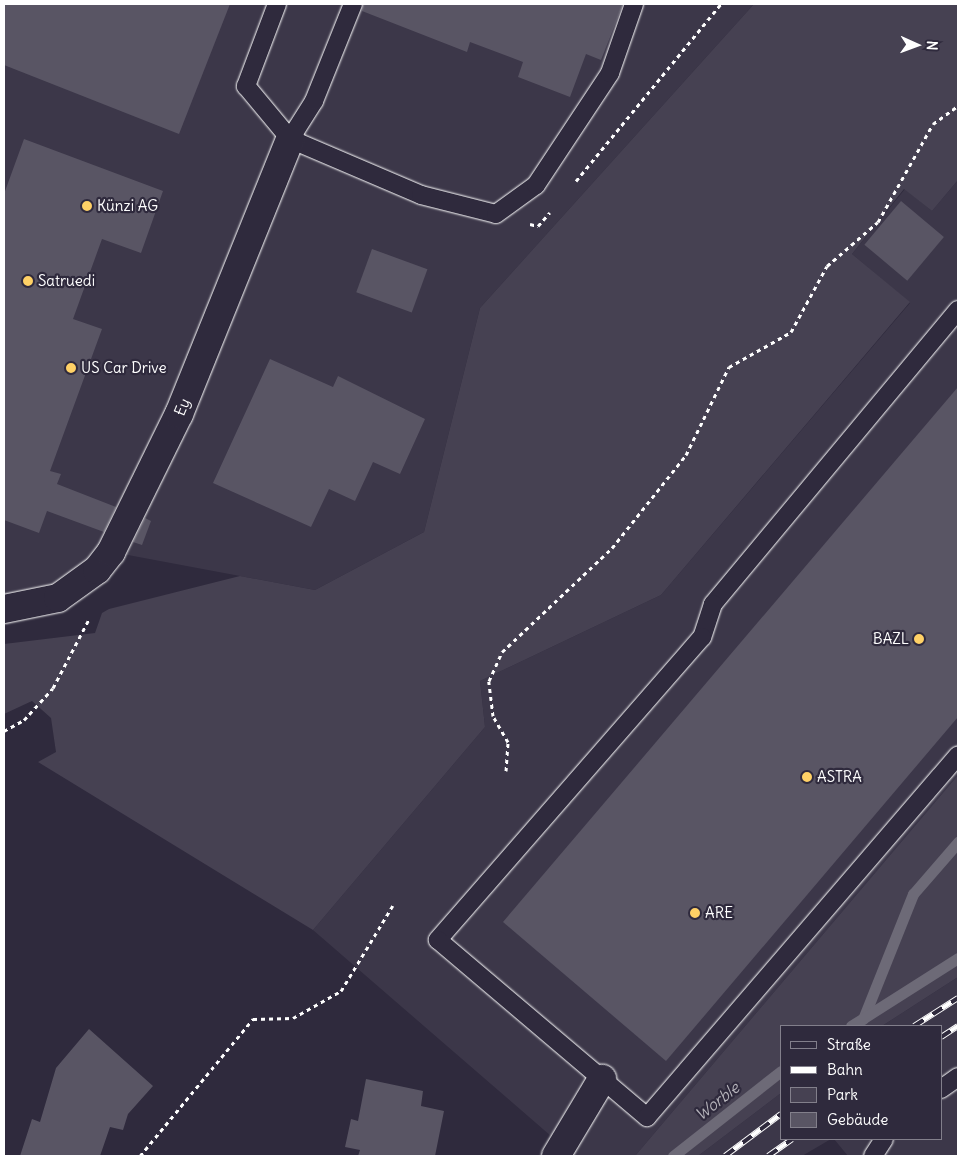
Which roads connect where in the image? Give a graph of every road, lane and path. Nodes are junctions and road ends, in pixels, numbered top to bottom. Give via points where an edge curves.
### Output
1 (276, 4) edge
2 (353, 4) edge
3 (634, 4) edge
4 (721, 4) edge
5 (958, 106) edge
6 (290, 139) junction
7 (570, 188) dead end
8 (557, 203) dead end
9 (496, 214) junction
10 (958, 310) edge
11 (4, 609) edge
12 (93, 609) dead end
13 (4, 731) edge
14 (958, 755) edge
15 (506, 771) dead end
16 (393, 906) dead end
17 (958, 1077) edge
18 (602, 1080) junction
19 (942, 1088) edge
20 (883, 1140) edge
21 (140, 1156) edge
22 (556, 1156) edge
23 (872, 1156) edge

1 - 6 lane via 246,86
2 - 6 lane via 314,101
3 - 9 lane via 610,72 536,185
4 - 7 path
5 - 15 path via 932,124 878,222 827,266 791,332 729,367 686,455 612,548 502,652 489,681 493,716 508,742
6 - 9 lane via 421,195
6 - 11 street, Ey via 180,414 140,501 111,552 85,581 58,598
8 - 9 path via 538,226
10 - 18 lane via 713,604 702,637 438,940
12 - 13 path via 54,688 24,720
14 - 18 lane via 648,1118
16 - 21 path via 342,991 293,1018 254,1019
17 - 19 lane
18 - 22 street
20 - 23 lane

